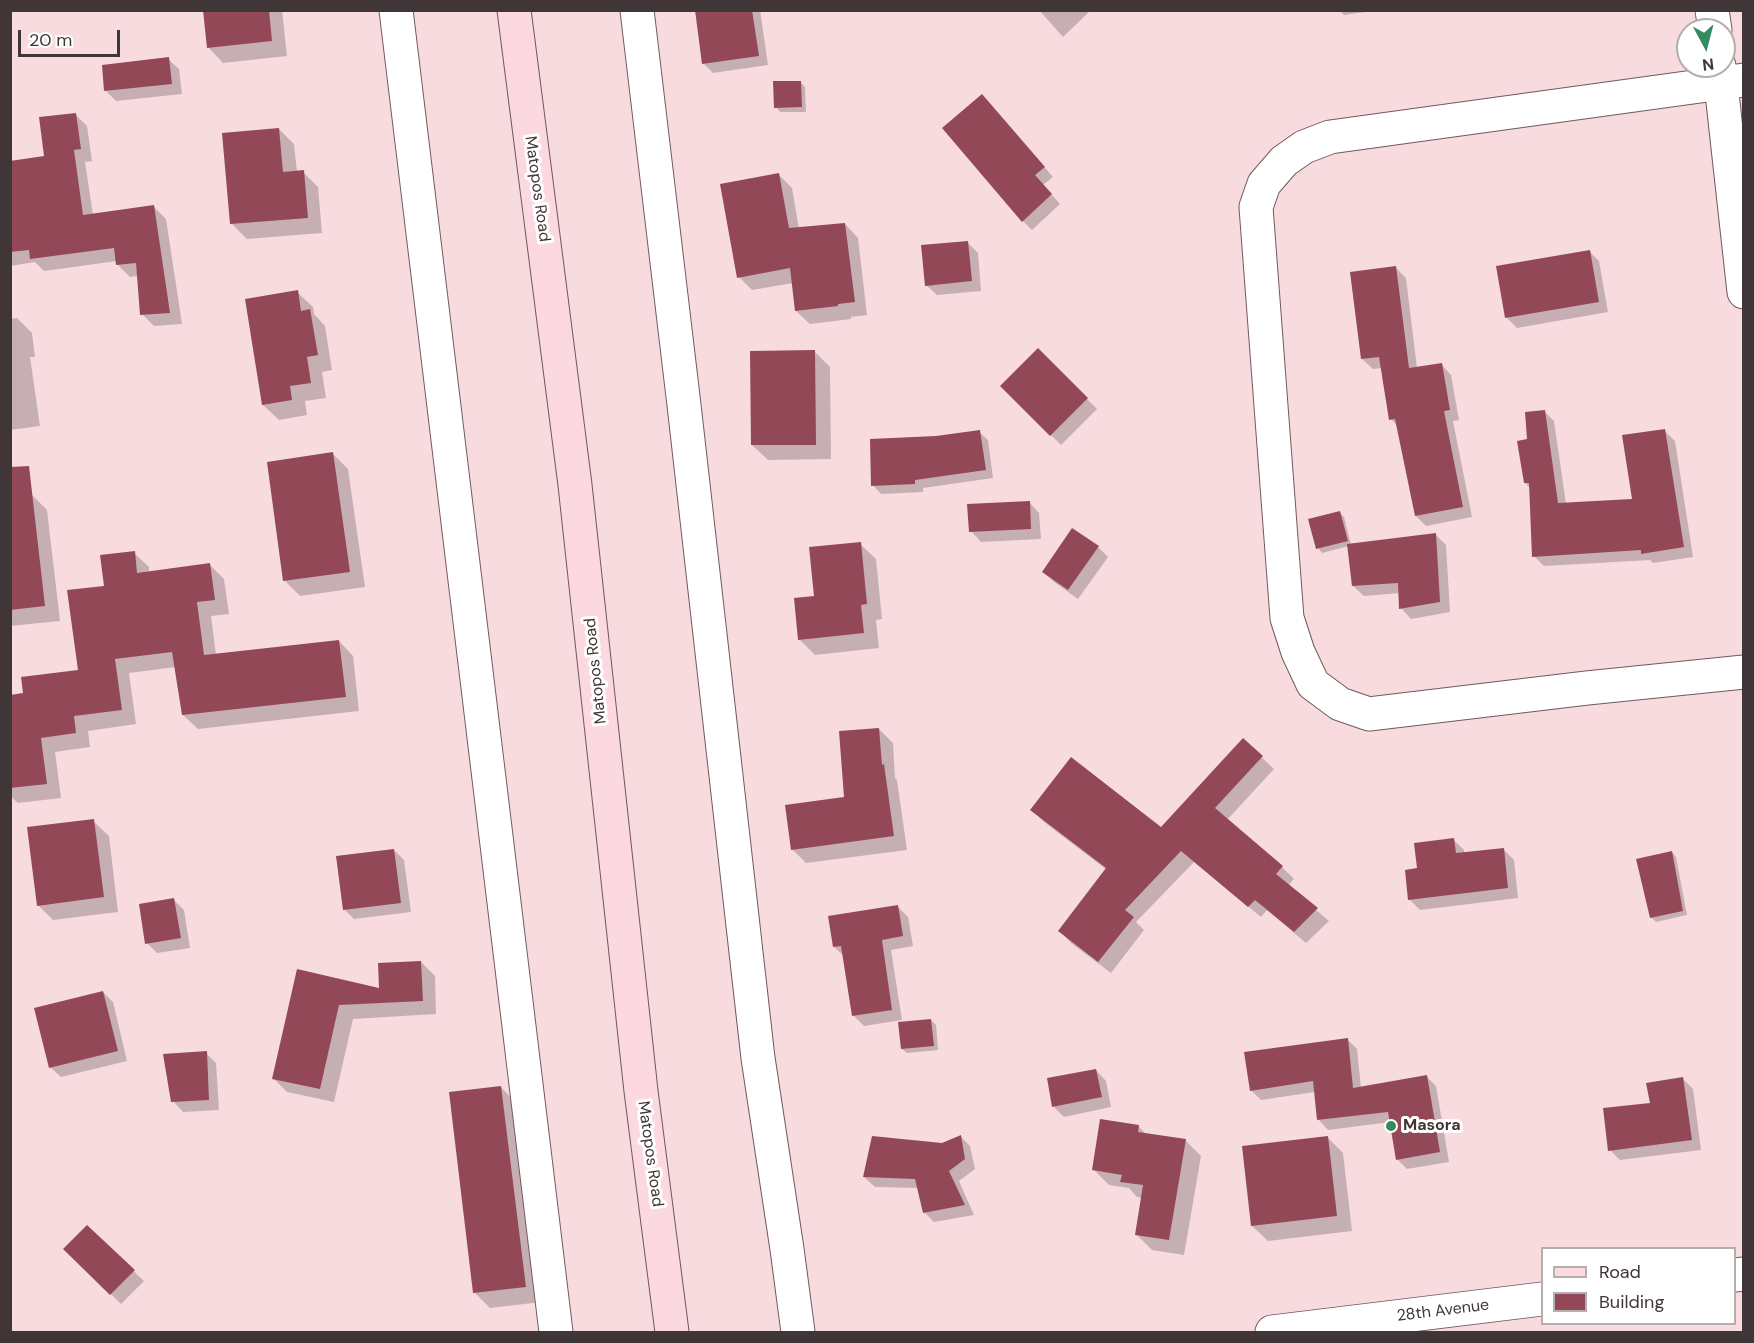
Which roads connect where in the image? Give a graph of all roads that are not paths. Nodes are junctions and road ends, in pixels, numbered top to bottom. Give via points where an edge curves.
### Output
1 (396, 10) edge
2 (514, 10) edge
3 (637, 10) edge
4 (1714, 78) edge
5 (1727, 78) edge
6 (1743, 292) edge
7 (1743, 672) edge
8 (1541, 1299) edge
9 (555, 1332) edge
10 (672, 1332) edge
11 (798, 1332) edge
12 (1272, 1332) edge

1 - 9 street
2 - 10 main road, Matopos Road via 575,485 641,1091
3 - 11 street via 758,1058
4 - 7 street via 1330,137 1304,147 1284,161 1264,184 1256,207 1287,618 1313,684 1340,704 1369,714
5 - 6 street
8 - 12 street, 28th Avenue

